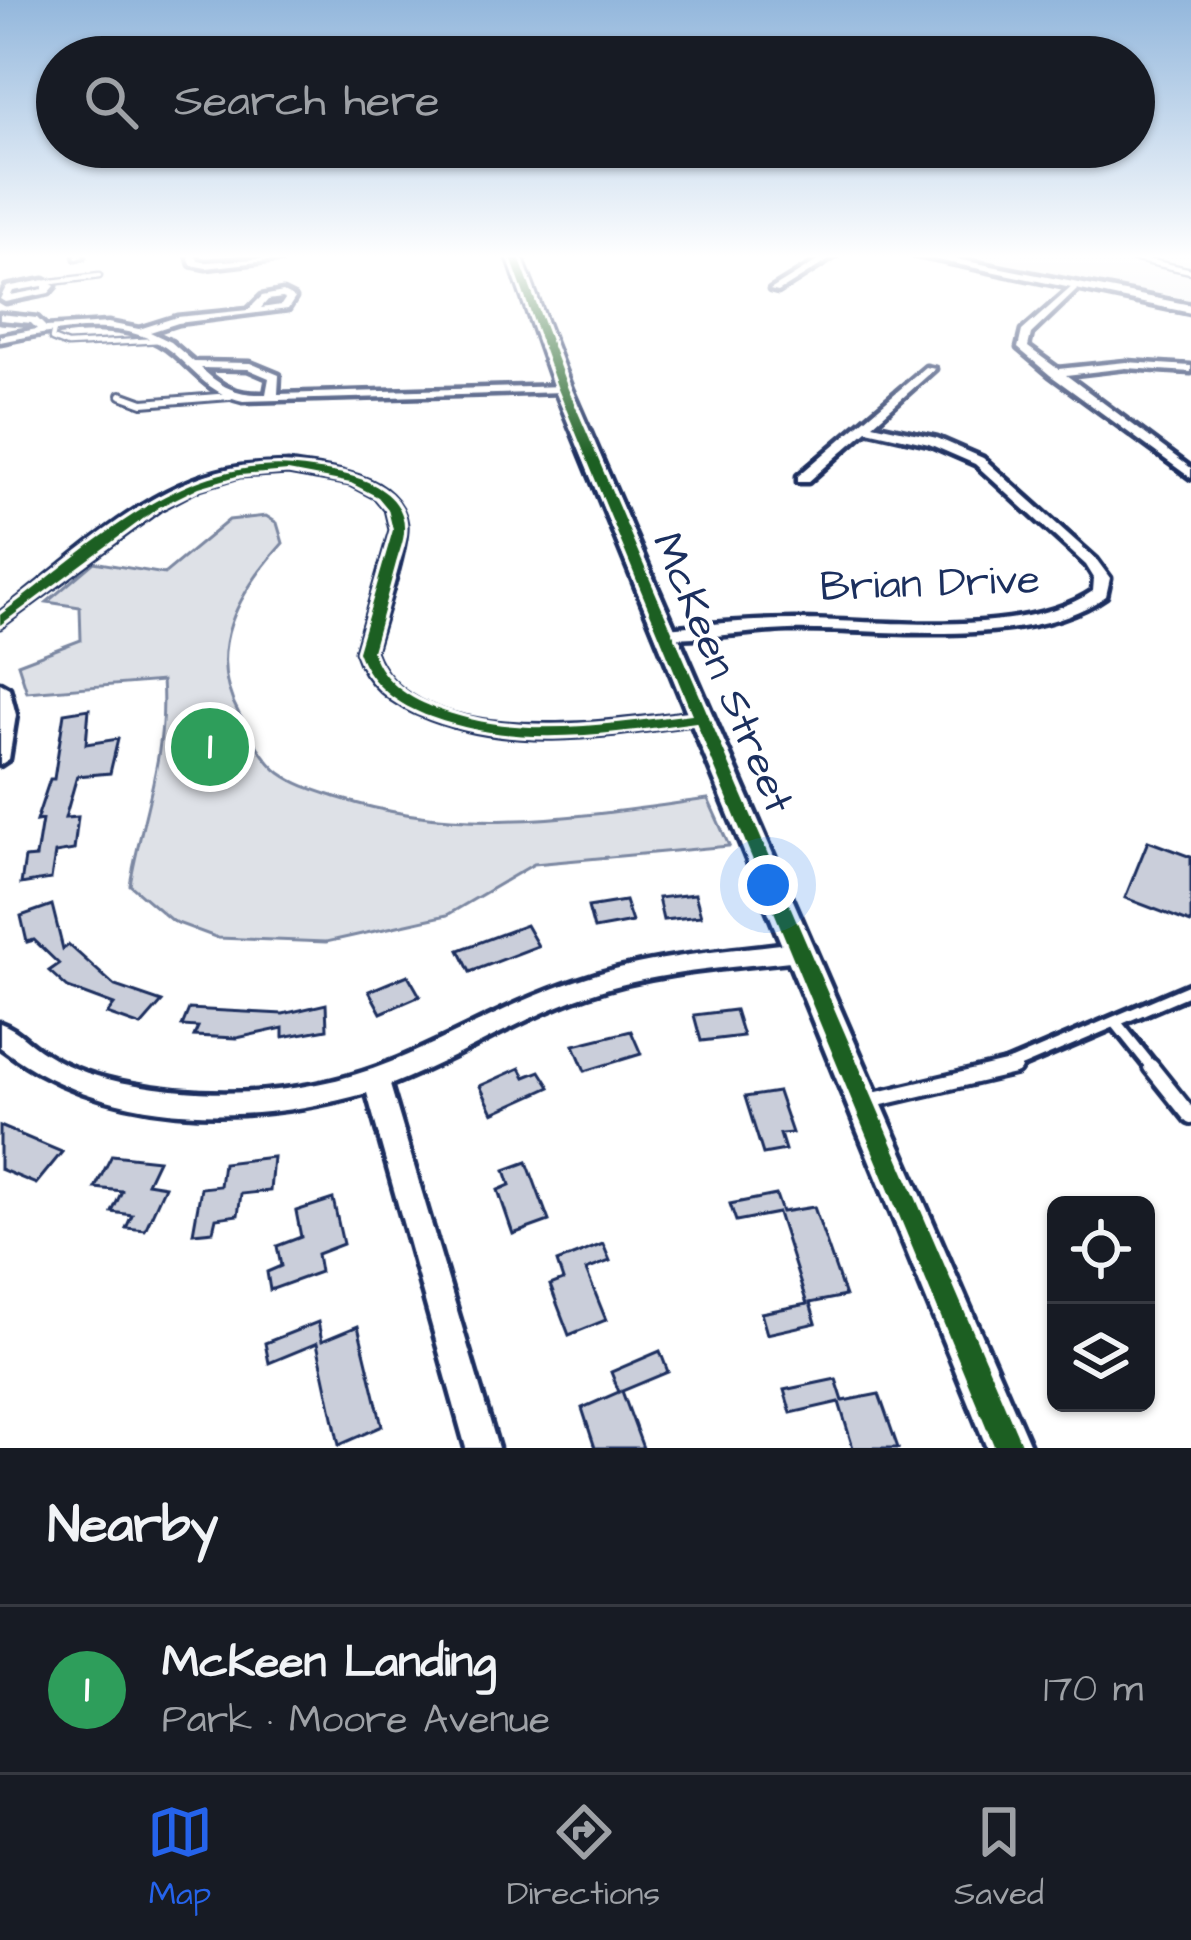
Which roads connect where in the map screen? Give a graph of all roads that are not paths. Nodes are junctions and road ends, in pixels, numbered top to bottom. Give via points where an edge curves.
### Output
1 (38, 323) edge
2 (169, 323) edge
3 (539, 323) edge
4 (1039, 323) edge
5 (49, 330) junction
6 (140, 332) junction
7 (0, 339) edge
8 (161, 340) junction
9 (190, 365) junction
10 (930, 369) dead end
11 (1191, 369) edge
12 (1054, 373) junction
13 (563, 389) junction
14 (121, 395) dead end
15 (230, 396) junction
16 (272, 399) junction
17 (865, 426) junction
18 (1191, 474) edge
19 (803, 479) dead end
20 (0, 621) edge
21 (666, 633) junction
22 (0, 688) edge
23 (701, 717) junction
24 (0, 759) edge
25 (799, 951) junction
26 (1191, 989) edge
27 (1117, 1024) junction
28 (0, 1033) edge
29 (376, 1079) junction
30 (863, 1102) junction
31 (1191, 1117) edge
32 (482, 1448) edge
33 (1009, 1448) edge

1 - 5 street
2 - 6 street
3 - 13 street, McKeen Street
4 - 12 street via 1022,340
5 - 6 street
5 - 7 street
5 - 8 lane via 67,344
6 - 8 street
8 - 9 street
9 - 15 street
9 - 16 street via 263,368 276,381
10 - 17 street
11 - 12 street
12 - 18 street
13 - 16 street
13 - 21 street, McKeen Street
14 - 15 lane via 143,403
15 - 16 street
17 - 19 street
17 - 21 street, Brian Drive via 933,441 995,472 1091,562 1101,593 1070,613 943,627
20 - 23 street via 156,500 234,474 317,472 374,489 398,515 365,651 401,698 472,728 521,735
21 - 23 street, McKeen Street
22 - 24 street via 8,715
23 - 25 street, McKeen Street
25 - 29 street via 590,985 526,1006
25 - 30 street, McKeen Street
26 - 27 lane
27 - 30 lane via 1019,1066
27 - 31 lane
28 - 29 street via 72,1078 176,1101 294,1099
29 - 32 street
30 - 33 street, McKeen Street

